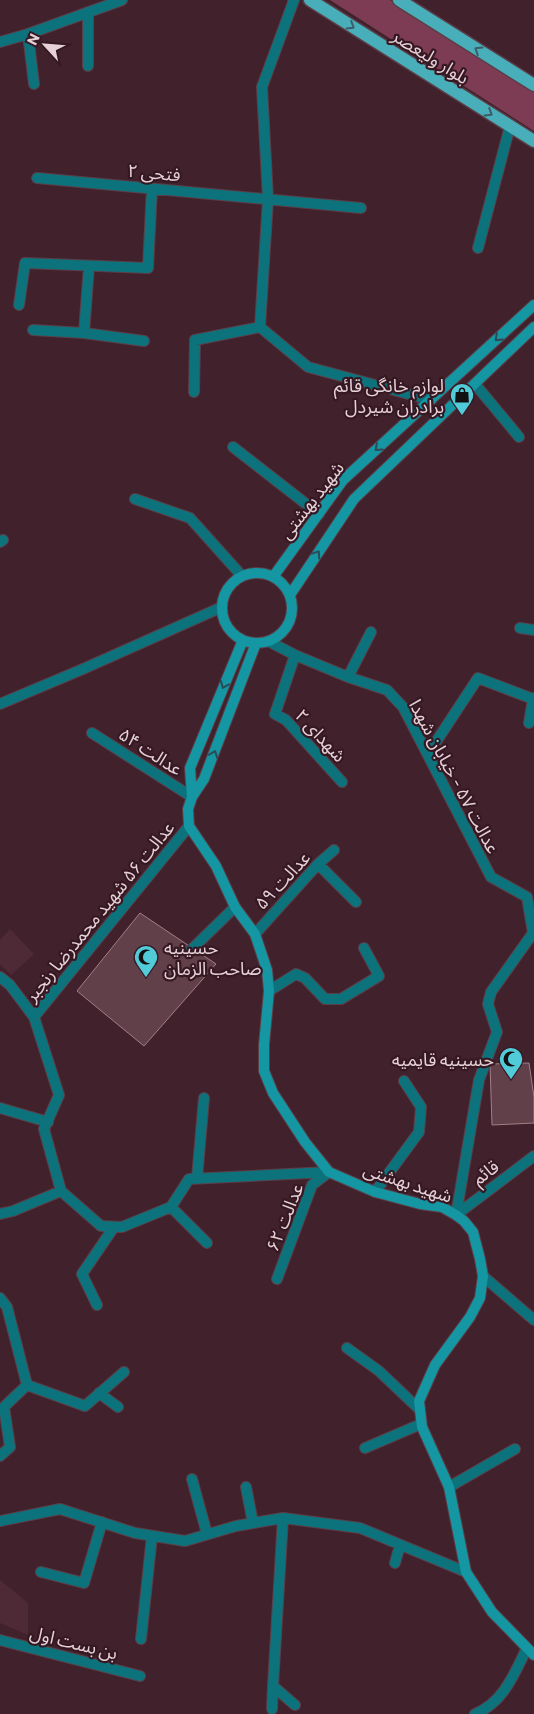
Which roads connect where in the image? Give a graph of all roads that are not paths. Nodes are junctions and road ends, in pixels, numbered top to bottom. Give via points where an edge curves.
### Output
1 (122, 0) edge
2 (294, 0) edge
3 (310, 0) edge
4 (399, 0) edge
5 (110, 2) edge
6 (88, 12) junction
7 (28, 34) junction
8 (0, 42) edge
9 (88, 66) dead end
10 (34, 84) dead end
11 (534, 85) edge
12 (510, 126) junction
13 (534, 142) edge
14 (37, 178) dead end
15 (152, 188) junction
16 (268, 199) junction
17 (361, 208) dead end
18 (478, 248) dead end
19 (89, 266) junction
20 (20, 305) dead end
21 (534, 305) edge
22 (260, 327) junction
23 (534, 327) edge
24 (33, 330) dead end
25 (84, 333) junction
26 (144, 341) dead end
27 (475, 384) junction
28 (194, 392) dead end
29 (431, 400) junction
30 (519, 437) dead end
31 (233, 447) dead end
32 (136, 498) dead end
33 (319, 514) junction
34 (242, 576) junction
35 (274, 577) junction
36 (290, 594) junction
37 (222, 607) junction
38 (520, 628) dead end
39 (534, 630) edge
40 (371, 632) dead end
41 (243, 640) junction
42 (268, 641) junction
43 (256, 643) junction
44 (294, 655) junction
45 (348, 678) junction
46 (534, 699) edge
47 (0, 704) edge
48 (529, 723) dead end
49 (92, 733) dead end
50 (428, 754) junction
51 (342, 782) dead end
52 (192, 797) junction
53 (189, 826) junction
54 (334, 850) dead end
55 (318, 864) junction
56 (531, 896) edge
57 (356, 902) dead end
58 (235, 907) junction
59 (256, 934) junction
60 (364, 948) dead end
61 (190, 951) dead end
62 (0, 977) edge
63 (269, 990) junction
64 (34, 1017) junction
65 (404, 1080) dead end
66 (204, 1098) dead end
67 (0, 1108) edge
68 (48, 1122) junction
69 (534, 1156) edge
70 (329, 1172) junction
71 (197, 1178) junction
72 (61, 1191) junction
73 (375, 1192) junction
74 (171, 1207) junction
75 (0, 1214) edge
76 (456, 1215) junction
77 (114, 1227) junction
78 (207, 1243) dead end
79 (483, 1276) junction
80 (277, 1279) dead end
81 (0, 1298) edge
82 (97, 1305) dead end
83 (534, 1320) edge
84 (347, 1348) dead end
85 (124, 1372) dead end
86 (27, 1385) junction
87 (99, 1394) junction
88 (118, 1407) dead end
89 (420, 1410) junction
90 (422, 1424) junction
91 (365, 1448) dead end
92 (515, 1449) dead end
93 (0, 1456) edge
94 (192, 1479) dead end
95 (246, 1487) dead end
96 (449, 1487) junction
97 (283, 1518) junction
98 (0, 1521) edge
99 (102, 1522) junction
100 (253, 1523) junction
101 (207, 1534) junction
102 (152, 1536) junction
103 (400, 1545) junction
104 (395, 1563) dead end
105 (41, 1572) dead end
106 (466, 1572) junction
107 (140, 1639) dead end
108 (0, 1640) edge
109 (530, 1652) edge
110 (140, 1676) dead end
111 (274, 1686) junction
112 (295, 1705) dead end
113 (272, 1709) dead end
114 (475, 1714) edge

1 - 5 street
2 - 16 street via 262,87
3 -> 12 main road, بلوار ولیعصر
11 -> 4 main road, بلوار ولیعصر
5 - 6 street
6 - 7 street
6 - 9 street
7 - 8 street
7 - 10 street
12 - 13 main road, بلوار ولیعصر
12 - 18 street
14 - 15 street, فتحی ۲
15 - 16 street, فتحی ۲
15 - 19 street via 148,268
16 - 17 street, فتحی ۲
16 - 22 street
19 - 20 street via 25,264
19 - 25 street
21 -> 29 main road, شهید بهشتی
22 - 28 street via 195,340
22 - 29 street via 308,367
23 - 27 main road, شهید بهشتی
24 - 25 street
25 - 26 street
27 - 30 street
36 -> 27 main road, شهید بهشتی via 354,500
29 -> 33 main road, شهید بهشتی via 343,480
31 - 33 street
32 - 34 street via 190,518
33 - 35 main road, شهید بهشتی
34 - 35 main road via 263,573
34 - 37 main road via 228,589
35 - 36 main road
36 - 42 main road via 291,617 278,636
37 - 41 main road via 224,620
37 - 47 street
38 - 39 street
40 - 45 street
41 - 43 main road
41 -> 52 main road via 190,768
42 - 43 main road
42 - 44 street, عدالت ۵۷ - خیابان شهدا
52 -> 43 main road via 204,779
44 - 45 street, عدالت ۵۷ - خیابان شهدا
44 - 51 street, شهدای ۲ via 275,714 286,720
45 - 50 street, عدالت ۵۷ - خیابان شهدا via 387,690 403,707
46 - 48 street
46 - 50 street via 478,678
49 - 52 street, عدالت ۵۴
50 - 56 street, عدالت ۵۷ - خیابان شهدا via 491,877
52 - 53 main road via 188,809
53 - 58 main road, شهید بهشتی via 216,866
53 - 64 street, عدالت ۵۶ شهید محمدرضا رنجبر
54 - 55 street, عدالت ۵۹
55 - 57 street
55 - 59 street, عدالت ۵۹
56 - 76 street via 533,933 491,992 488,1004 497,1032 479,1080
58 - 59 main road, شهید بهشتی
58 - 61 street
59 - 63 main road, شهید بهشتی via 267,970
60 - 63 street via 379,976 341,998 325,999 305,978 296,974
62 - 64 street
63 - 70 main road, شهید بهشتی via 264,1072 290,1121
64 - 68 street via 59,1095
65 - 73 street via 421,1107 419,1132
66 - 71 street
67 - 68 street
68 - 72 street via 44,1129
69 - 76 street, قائم
70 - 71 street
70 - 73 main road, شهید بهشتی
70 - 80 street, عدالت ۶۲ via 312,1185
71 - 74 street via 189,1179
72 - 75 street
72 - 77 street via 102,1226
73 - 76 main road, شهید بهشتی via 442,1207
74 - 77 street via 122,1227
74 - 78 street
76 - 79 main road, شهید بهشتی via 473,1232
77 - 82 street via 82,1274
79 - 83 street
79 - 89 main road, شهید بهشتی via 480,1298 435,1365 419,1401
81 - 86 street via 7,1307
84 - 89 street via 380,1371
85 - 87 street
86 - 87 street via 85,1406
86 - 93 street via 4,1407 10,1447
87 - 88 street
89 - 90 main road, شهید بهشتی
90 - 91 street
90 - 96 main road, شهید بهشتی
92 - 96 street
94 - 101 street
95 - 100 street
96 - 106 main road, شهید بهشتی
97 - 100 street
97 - 103 street via 360,1528
97 - 111 street
98 - 99 street via 60,1509
99 - 102 street
99 - 105 street via 84,1582
100 - 101 street
101 - 102 street via 184,1541
102 - 107 street
103 - 104 street
103 - 106 street
106 - 109 main road, شهید بهشتی via 492,1612
108 - 110 street, بن بست اول
109 - 114 street via 504,1692
111 - 112 street
111 - 113 street

